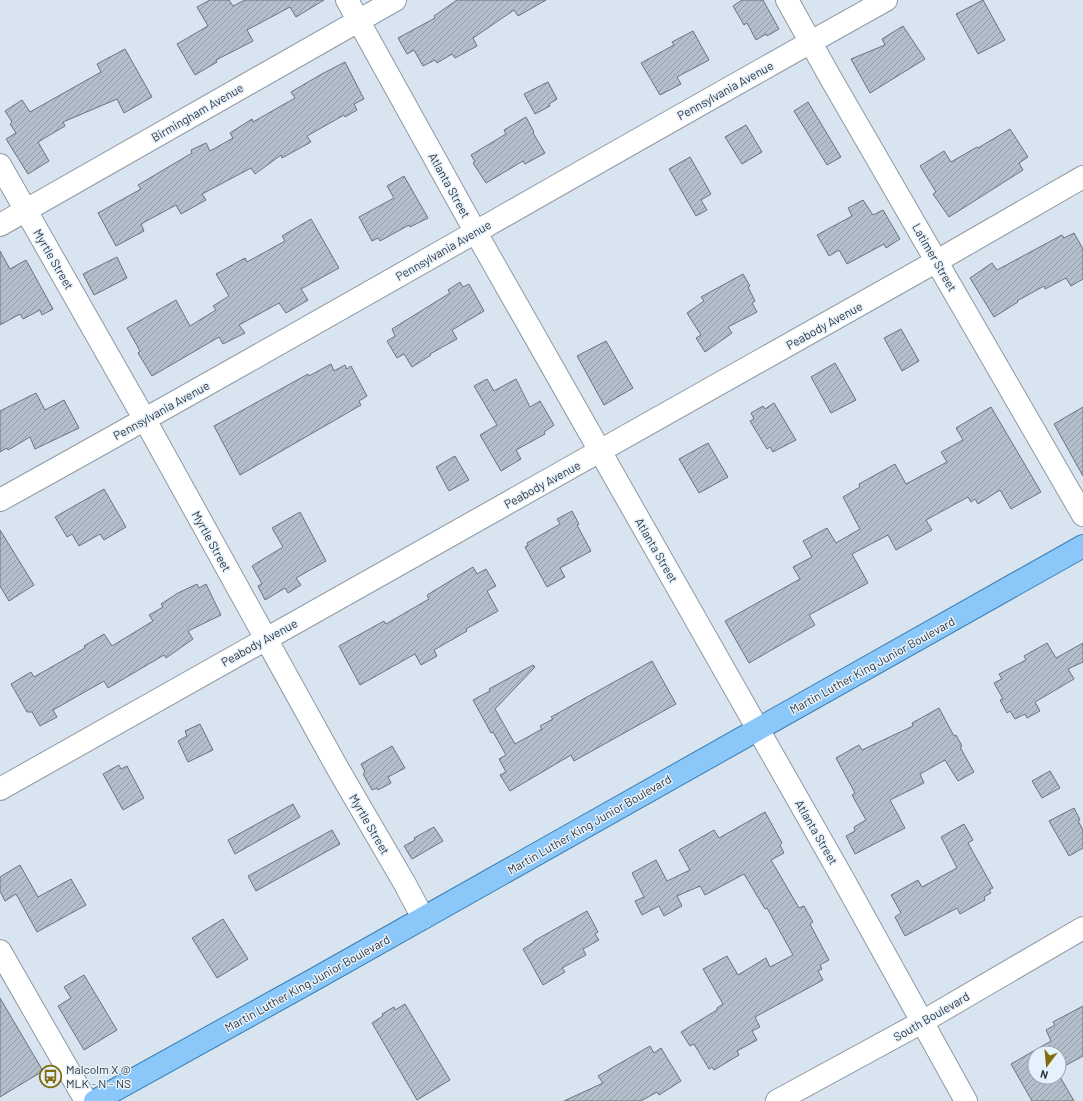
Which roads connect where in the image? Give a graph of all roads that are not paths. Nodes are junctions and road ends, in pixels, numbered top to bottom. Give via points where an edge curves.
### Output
1 (347, 0) edge
2 (395, 0) edge
3 (787, 0) edge
4 (886, 0) edge
5 (359, 21) junction
6 (811, 42) junction
7 (0, 166) edge
8 (1083, 177) edge
9 (26, 210) junction
10 (0, 224) edge
11 (475, 232) junction
12 (937, 262) junction
13 (145, 420) junction
14 (600, 451) junction
15 (0, 500) edge
16 (1083, 515) edge
17 (1083, 546) edge
18 (266, 639) junction
19 (758, 729) junction
20 (0, 789) edge
21 (423, 918) junction
22 (1083, 928) edge
23 (0, 951) edge
24 (922, 1022) junction
25 (86, 1101) edge
26 (94, 1101) edge
27 (777, 1101) edge
28 (966, 1101) edge

1 - 5 street, Atlanta Street
2 - 5 street, Birmingham Avenue
3 - 6 street, Latimer Street
4 - 6 street, Pennsylvania Avenue
5 - 9 street, Birmingham Avenue
5 - 11 street, Atlanta Street
6 - 11 street, Pennsylvania Avenue
6 - 12 street, Latimer Street
7 - 9 street, Myrtle Street
8 - 12 street, Peabody Avenue
9 - 10 street, Birmingham Avenue
9 - 13 street, Myrtle Street
11 - 13 street, Pennsylvania Avenue
11 - 14 street, Atlanta Street
12 - 14 street, Peabody Avenue
12 - 16 street, Latimer Street
13 - 15 street, Pennsylvania Avenue
13 - 18 street, Myrtle Street
14 - 18 street, Peabody Avenue
14 - 19 street, Atlanta Street
17 - 19 main road, Martin Luther King Junior Boulevard
18 - 20 street, Peabody Avenue
18 - 21 street, Myrtle Street
19 - 21 main road, Martin Luther King Junior Boulevard
19 - 24 street, Atlanta Street
21 - 26 main road, Martin Luther King Junior Boulevard
22 - 24 street, South Boulevard
23 - 25 street
24 - 27 street, South Boulevard
24 - 28 street, Atlanta Street

